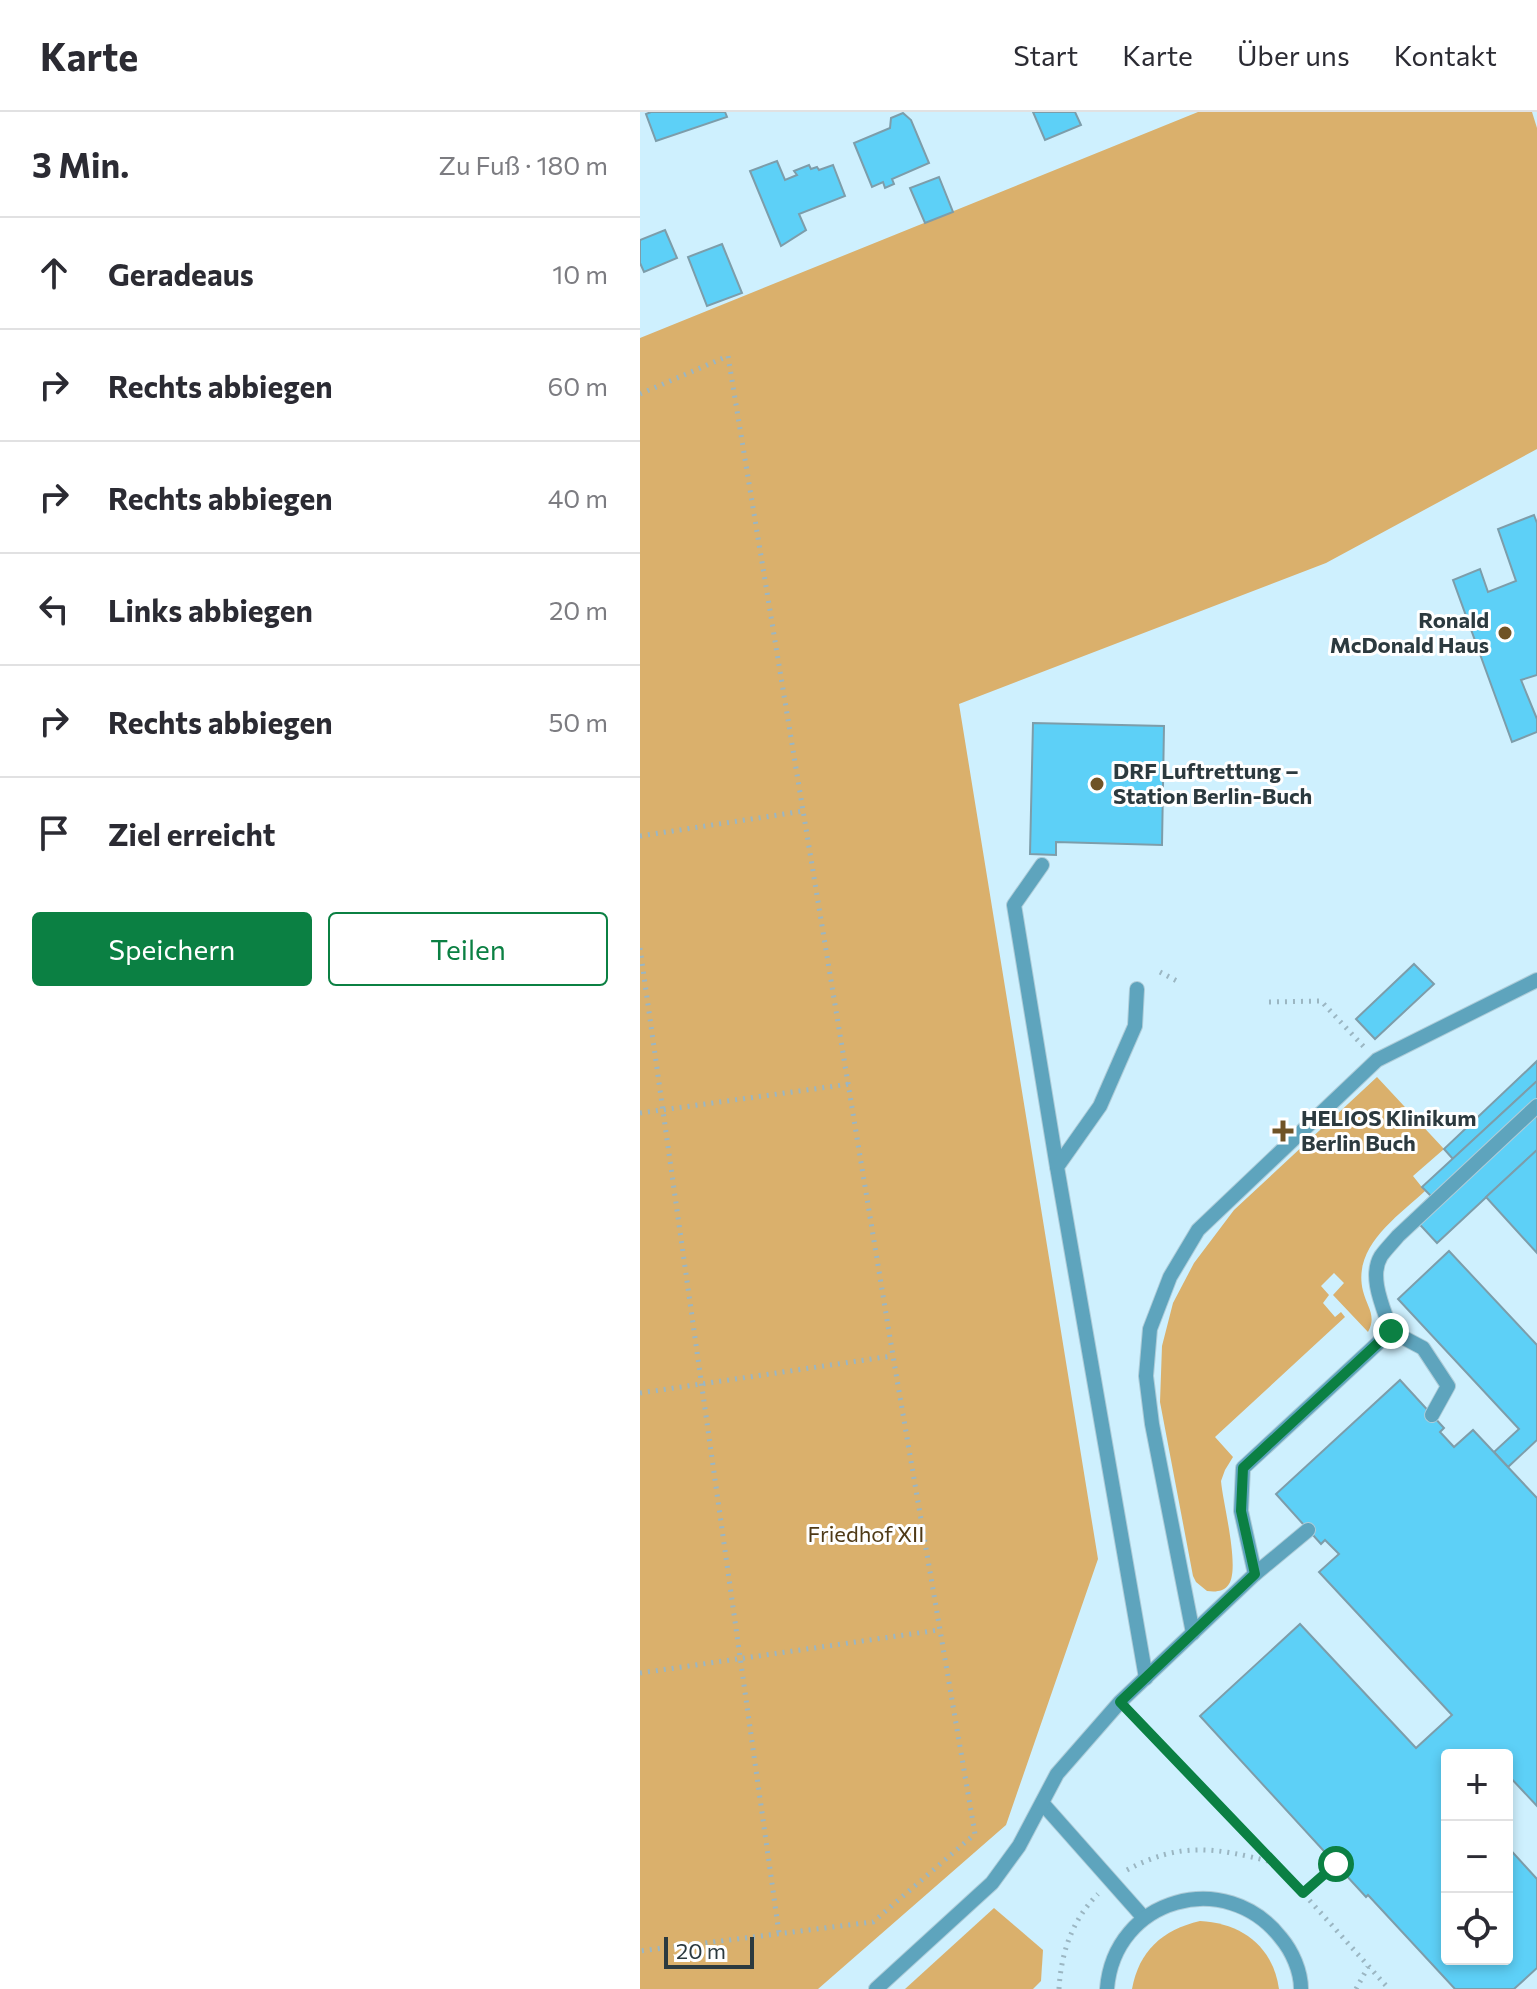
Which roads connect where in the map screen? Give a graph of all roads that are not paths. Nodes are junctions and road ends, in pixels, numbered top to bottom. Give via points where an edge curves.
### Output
1 (1042, 865) dead end
2 (1537, 980) edge
3 (1137, 989) dead end
4 (1537, 1106) edge
5 (1057, 1167) junction
6 (1391, 1331) junction
7 (1432, 1415) dead end
8 (1308, 1530) dead end
9 (1255, 1574) junction
10 (1193, 1633) junction
11 (1146, 1678) junction
12 (1043, 1804) junction
13 (1144, 1918) junction
14 (876, 1989) edge
15 (1107, 1989) edge
16 (1301, 1989) edge

1 - 5 lane via 1014,905
2 - 10 lane via 1377,1060 1198,1230 1170,1277 1150,1329 1146,1376
3 - 5 lane via 1135,1026 1100,1106
4 - 6 lane via 1380,1257 1378,1291
5 - 11 lane
6 - 7 lane via 1423,1348 1448,1386
6 - 9 lane via 1243,1468 1241,1511
8 - 9 lane
9 - 10 lane
10 - 11 lane
11 - 12 lane via 1057,1774
12 - 13 lane
12 - 14 lane via 992,1883
13 - 15 lane via 1122,1941
13 - 16 lane via 1185,1900 1240,1905 1269,1922 1290,1948

